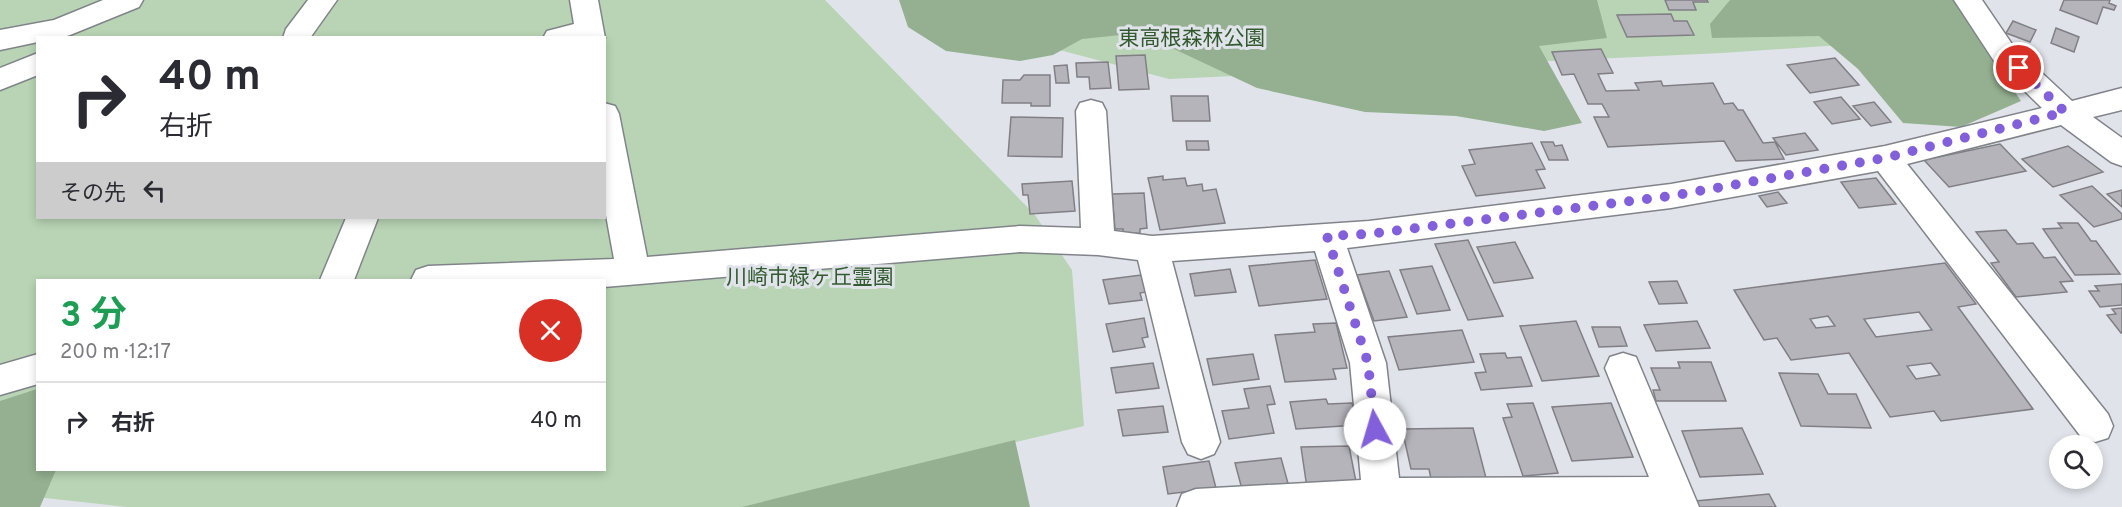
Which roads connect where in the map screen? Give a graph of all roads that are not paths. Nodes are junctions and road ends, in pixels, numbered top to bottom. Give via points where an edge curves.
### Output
1 (129, 0) edge
2 (323, 0) edge
3 (584, 0) edge
4 (1968, 0) edge
5 (59, 32) edge
6 (590, 33) edge
7 (297, 36) edge
8 (570, 36) edge
9 (0, 40) edge
10 (36, 64) edge
11 (0, 80) edge
12 (2122, 99) edge
13 (1091, 111) dead end
14 (2065, 112) junction
15 (606, 125) edge
16 (2122, 154) edge
17 (1885, 158) junction
18 (362, 219) edge
19 (1327, 236) junction
20 (1098, 242) junction
21 (1152, 249) junction
22 (633, 272) junction
23 (337, 279) edge
24 (454, 279) edge
25 (1623, 368) dead end
26 (36, 370) edge
27 (0, 380) edge
28 (2095, 426) dead end
29 (1201, 442) dead end
30 (1382, 496) junction
31 (1678, 500) edge
32 (1196, 507) edge

1 - 5 street
2 - 7 street
3 - 6 street
4 - 14 street via 2004,54
5 - 9 street
6 - 8 street
10 - 11 street
12 - 14 street
13 - 20 street
14 - 16 street
14 - 17 street
15 - 22 street
17 - 19 street via 1671,196
17 - 28 street
18 - 23 street
19 - 21 street
19 - 30 street via 1368,363
20 - 21 street
20 - 22 street via 1020,239
21 - 29 street
22 - 24 street
25 - 31 street
26 - 27 street
30 - 31 street
30 - 32 street

